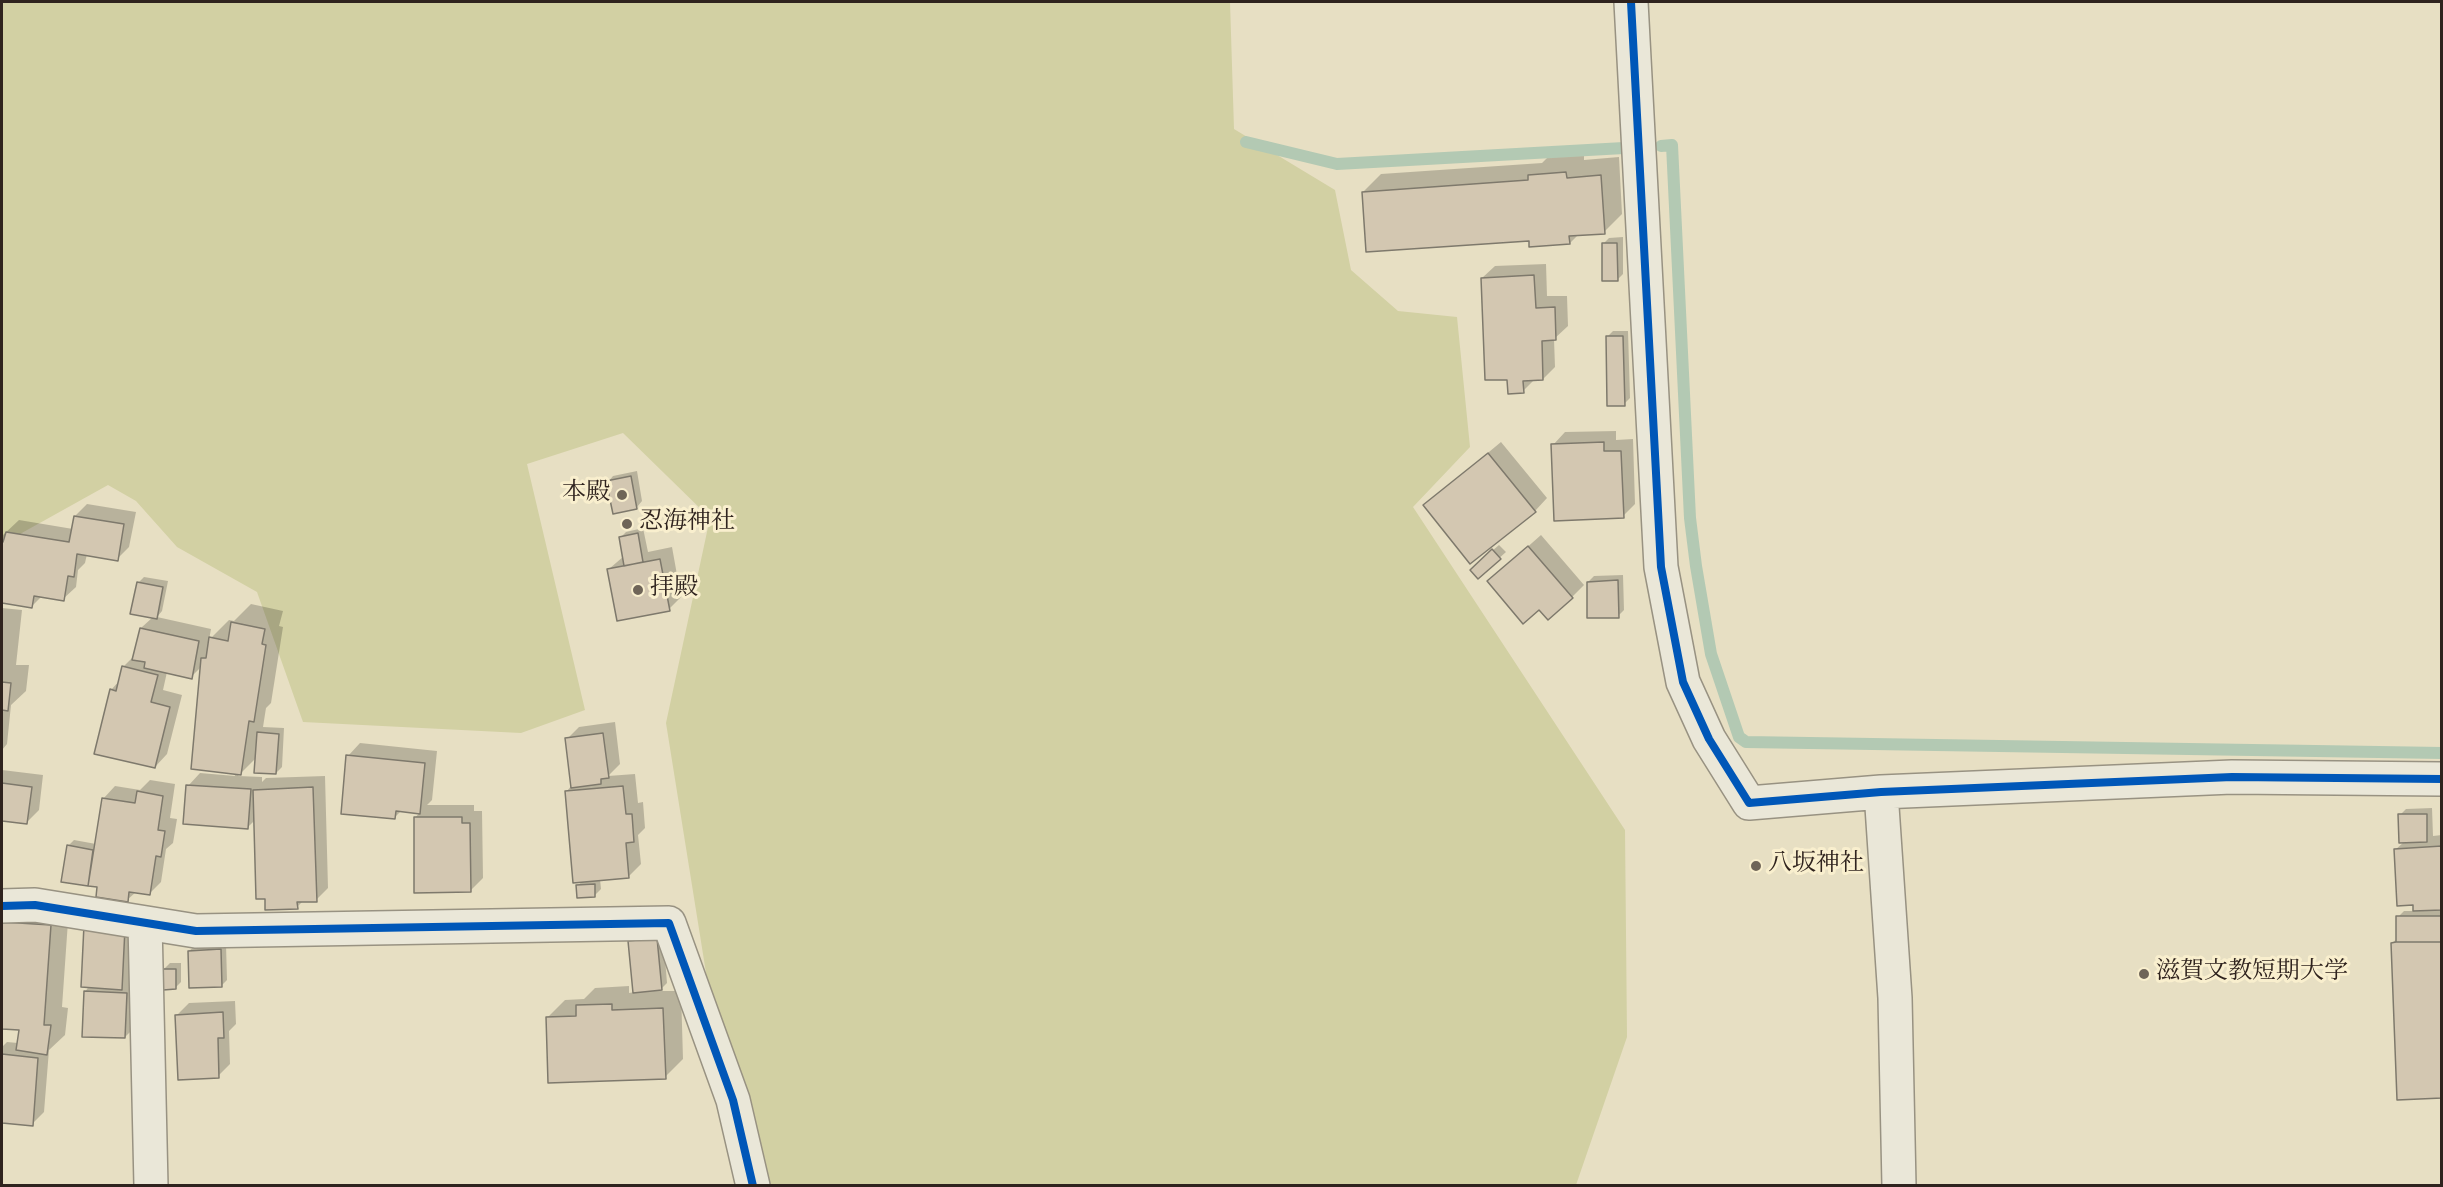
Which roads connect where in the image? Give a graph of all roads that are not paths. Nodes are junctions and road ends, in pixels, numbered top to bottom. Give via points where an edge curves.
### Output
1 (1631, 2) edge
2 (2442, 779) edge
3 (1881, 792) junction
4 (2, 906) edge
5 (145, 923) junction
6 (151, 1185) edge
7 (753, 1185) edge
8 (1899, 1185) edge

1 - 3 street via 1660,567 1683,682 1709,739 1749,803
2 - 3 street via 2232,777
3 - 8 street via 1895,998
4 - 5 street via 35,905
5 - 6 street
5 - 7 street via 196,931 669,923 733,1100

